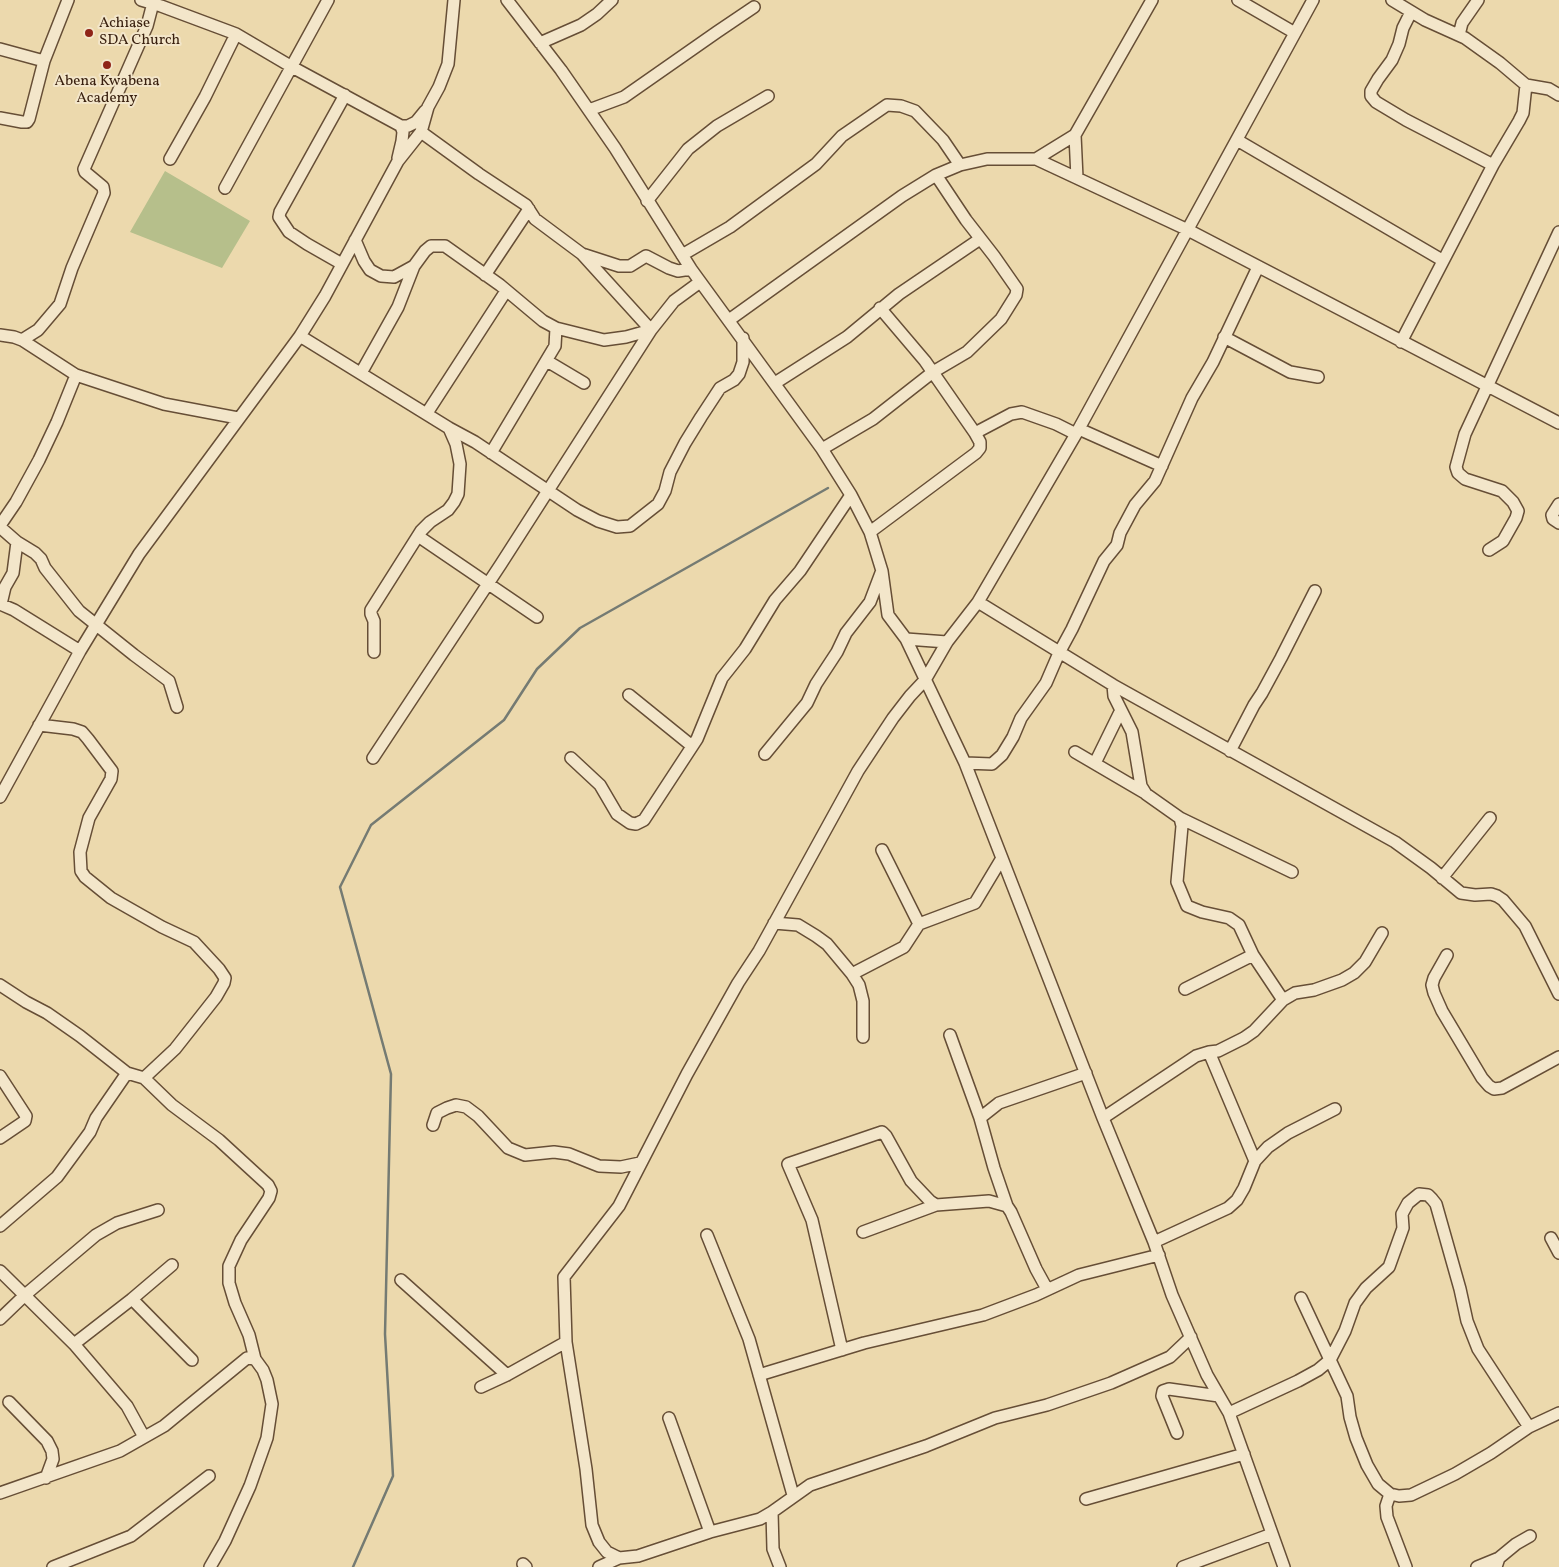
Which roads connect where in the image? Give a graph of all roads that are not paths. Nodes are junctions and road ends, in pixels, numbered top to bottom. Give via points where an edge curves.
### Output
1 (68, 0) edge
2 (140, 0) edge
3 (328, 0) edge
4 (454, 0) edge
5 (507, 0) edge
6 (612, 0) edge
7 (1238, 0) edge
8 (1313, 0) edge
9 (1392, 0) edge
10 (1478, 0) edge
11 (1150, 1) edge
12 (159, 3) edge
13 (754, 7) dead end
14 (1411, 12) junction
15 (1462, 23) junction
16 (1448, 31) junction
17 (1296, 33) junction
18 (236, 34) junction
19 (1459, 35) junction
20 (540, 43) junction
21 (0, 49) edge
22 (44, 61) junction
23 (292, 67) junction
24 (1526, 85) junction
25 (344, 95) junction
26 (1559, 95) edge
27 (768, 96) dead end
28 (428, 107) junction
29 (589, 110) junction
30 (0, 118) edge
31 (401, 126) junction
32 (421, 132) junction
33 (1075, 135) junction
34 (1237, 140) junction
35 (170, 158) dead end
36 (1036, 158) junction
37 (398, 161) junction
38 (960, 165) junction
39 (1492, 165) junction
40 (936, 175) junction
41 (1077, 178) junction
42 (225, 188) dead end
43 (647, 201) junction
44 (529, 209) junction
45 (1188, 230) junction
46 (1559, 234) edge
47 (980, 239) junction
48 (355, 240) junction
49 (582, 254) junction
50 (682, 255) junction
51 (1442, 260) junction
52 (342, 264) junction
53 (414, 266) junction
54 (1258, 267) junction
55 (691, 268) junction
56 (485, 275) junction
57 (700, 282) junction
58 (506, 291) junction
59 (880, 308) junction
60 (729, 320) junction
61 (556, 328) junction
62 (651, 330) junction
63 (0, 335) edge
64 (300, 336) junction
65 (1224, 337) junction
66 (743, 338) junction
67 (22, 340) junction
68 (1401, 342) junction
69 (547, 361) junction
70 (932, 372) junction
71 (361, 373) junction
72 (76, 375) junction
73 (1318, 377) dead end
74 (584, 383) dead end
75 (775, 383) junction
76 (1488, 387) junction
77 (427, 414) junction
78 (238, 418) junction
79 (1559, 423) edge
80 (449, 428) junction
81 (1078, 432) junction
82 (975, 433) junction
83 (822, 449) junction
84 (491, 453) junction
85 (1162, 466) junction
86 (547, 491) junction
87 (851, 495) junction
88 (1559, 504) edge
89 (1559, 523) edge
90 (870, 532) junction
91 (418, 536) junction
92 (16, 542) junction
93 (1489, 550) dead end
94 (882, 571) junction
95 (489, 583) junction
96 (1315, 591) dead end
97 (978, 602) junction
98 (1, 604) edge
99 (537, 617) dead end
100 (95, 625) junction
101 (906, 638) junction
102 (947, 642) junction
103 (80, 650) junction
104 (374, 652) dead end
105 (1059, 653) junction
106 (925, 680) junction
107 (1113, 685) junction
108 (629, 695) dead end
109 (176, 707) dead end
110 (1121, 710) junction
111 (39, 724) junction
112 (692, 746) junction
113 (1230, 751) junction
114 (1075, 752) dead end
115 (765, 754) dead end
116 (373, 758) dead end
117 (571, 758) dead end
118 (1095, 762) junction
119 (965, 763) junction
120 (1, 793) edge
121 (1146, 794) junction
122 (1180, 818) junction
123 (1490, 818) dead end
124 (882, 850) dead end
125 (1002, 858) junction
126 (1292, 872) dead end
127 (1442, 878) junction
128 (774, 923) junction
129 (919, 924) junction
130 (1382, 933) dead end
131 (1253, 955) junction
132 (1447, 956) dead end
133 (852, 974) junction
134 (0, 985) edge
135 (1185, 989) dead end
136 (1559, 994) edge
137 (1283, 1000) junction
138 (950, 1034) dead end
139 (863, 1037) dead end
140 (1209, 1052) junction
141 (1559, 1057) edge
142 (127, 1073) junction
143 (1086, 1073) junction
144 (0, 1076) edge
145 (144, 1078) junction
146 (1335, 1109) dead end
147 (980, 1118) junction
148 (1103, 1118) junction
149 (433, 1125) dead end
150 (0, 1138) edge
151 (1255, 1161) junction
152 (640, 1163) junction
153 (936, 1206) junction
154 (1007, 1206) junction
155 (158, 1210) dead end
156 (0, 1226) edge
157 (863, 1232) dead end
158 (707, 1235) dead end
159 (1551, 1238) dead end
160 (1154, 1242) junction
161 (1559, 1254) edge
162 (1159, 1256) junction
163 (172, 1265) dead end
164 (0, 1271) edge
165 (401, 1280) dead end
166 (1047, 1289) junction
167 (25, 1295) junction
168 (1301, 1298) dead end
169 (132, 1299) junction
170 (0, 1319) edge
171 (1192, 1337) junction
172 (566, 1342) junction
173 (74, 1344) junction
174 (842, 1350) junction
175 (255, 1359) junction
176 (192, 1360) dead end
177 (1330, 1360) junction
178 (507, 1375) junction
179 (759, 1375) junction
180 (482, 1387) dead end
181 (1219, 1396) junction
182 (9, 1402) dead end
183 (1229, 1413) junction
184 (1559, 1413) edge
185 (669, 1418) dead end
186 (1529, 1427) junction
187 (1177, 1433) dead end
188 (144, 1437) junction
189 (1244, 1454) junction
190 (209, 1476) dead end
191 (46, 1478) junction
192 (0, 1493) edge
193 (1390, 1494) junction
194 (793, 1495) junction
195 (1086, 1499) dead end
196 (772, 1512) junction
197 (710, 1532) junction
198 (1272, 1534) junction
199 (1530, 1536) dead end
200 (619, 1558) junction
201 (1498, 1562) edge
202 (53, 1567) edge
203 (210, 1567) edge
204 (599, 1567) edge
205 (780, 1567) edge
206 (1183, 1567) edge
207 (1284, 1567) edge
208 (1406, 1567) edge
209 (1477, 1567) edge

1 - 22 street
2 - 12 street
3 - 23 street
4 - 28 street via 448,64
5 - 20 street
6 - 20 street via 581,25
7 - 17 street
8 - 17 street
9 - 14 street
10 - 15 street
11 - 33 street
12 - 18 street
12 - 67 street via 84,169 103,187 104,194 60,304 38,330
13 - 29 street via 624,97
14 - 16 street
14 - 39 street via 1392,60 1378,78 1370,96 1406,120
15 - 16 street
15 - 19 street
16 - 19 street
17 - 34 street
18 - 23 street
18 - 35 street
19 - 24 street
20 - 29 street
21 - 22 street
22 - 30 street via 30,119 22,122
23 - 25 street
23 - 42 street
24 - 26 street via 1549,89
24 - 39 street via 1523,112
25 - 31 street
25 - 52 street via 279,217 289,232
27 - 43 street via 717,126 688,150
28 - 31 street via 416,122
28 - 32 street
29 - 43 street
31 - 37 street
32 - 37 street
32 - 44 street
33 - 36 street
33 - 41 street
34 - 45 street
34 - 51 street
36 - 38 street via 987,159
36 - 41 street
37 - 48 street
38 - 40 street
38 - 50 street via 944,140 915,111 887,105 842,136 816,164 738,222
39 - 51 street
40 - 47 street
40 - 60 street
41 - 45 street
43 - 50 street
44 - 49 street via 535,219
44 - 56 street
45 - 54 street
45 - 81 street
46 - 76 street
47 - 59 street
47 - 70 street via 1017,289 1016,295 1001,319 967,352
48 - 52 street
48 - 53 street via 370,270 381,276 394,277
49 - 55 street via 619,266 630,266 646,256 678,271
49 - 62 street
50 - 55 street
51 - 68 street
52 - 64 street
53 - 56 street via 425,251 438,245
53 - 71 street via 398,307
54 - 65 street
54 - 68 street
55 - 57 street
56 - 58 street
57 - 60 street
57 - 62 street via 674,301
58 - 61 street
58 - 77 street
59 - 70 street
59 - 75 street via 847,337
60 - 66 street
61 - 62 street via 604,340
61 - 69 street via 555,346
62 - 86 street
63 - 67 street
64 - 71 street
64 - 78 street
65 - 73 street via 1290,372
65 - 85 street
66 - 75 street
66 - 86 street via 743,362 739,374 720,388 700,417 670,472 658,504 630,526 617,527 598,521
67 - 72 street
68 - 76 street
69 - 74 street
69 - 84 street
70 - 82 street
70 - 83 street via 874,419
71 - 77 street
72 - 78 street via 164,404
72 - 92 street via 39,460 1,524 4,532
75 - 83 street
76 - 79 street
76 - 93 street via 1465,434 1456,467 1465,479 1502,491 1518,511 1504,541
77 - 80 street
78 - 100 street via 139,554
80 - 84 street
80 - 91 street via 460,464 458,494 448,510 430,522
81 - 82 street via 1022,412 1011,414
81 - 85 street
81 - 97 street
82 - 90 street via 980,442 976,453
83 - 87 street
84 - 86 street
85 - 105 street via 1155,481 1135,504 1117,545 1104,561
86 - 95 street
87 - 90 street
87 - 112 street via 722,678 698,739
88 - 89 street via 1552,515
90 - 94 street
91 - 95 street
91 - 104 street via 372,610
92 - 98 street via 12,573
92 - 100 street via 36,553 68,598
94 - 101 street via 888,615
94 - 115 street via 870,602 846,633 807,703
95 - 99 street
95 - 116 street
96 - 113 street
97 - 102 street
97 - 105 street
98 - 103 street
100 - 103 street
100 - 109 street via 169,681
101 - 102 street
101 - 106 street
102 - 106 street
103 - 111 street
105 - 107 street
105 - 119 street via 1046,683 1021,718 1002,755 992,764
106 - 119 street
106 - 128 street via 893,718 867,757
107 - 110 street
107 - 113 street
108 - 112 street
110 - 118 street
110 - 121 street via 1132,732 1140,786
111 - 120 street
111 - 145 street via 82,732 112,771 112,778 89,818 80,852 81,870 85,876 111,898 194,942 225,978 216,997 175,1048
112 - 117 street via 644,820 636,824 617,814 600,785
113 - 127 street via 1395,842
114 - 118 street
118 - 121 street
119 - 125 street
121 - 122 street
122 - 126 street
122 - 131 street via 1177,882 1187,906 1229,918 1239,925
123 - 127 street
124 - 129 street
125 - 129 street via 974,903
125 - 143 street
127 - 136 street via 1460,893 1491,894 1503,900 1525,926
128 - 133 street via 798,926 816,936
128 - 152 street
129 - 133 street via 904,947
130 - 137 street via 1365,962 1354,973
131 - 135 street
131 - 137 street
132 - 141 street via 1434,978 1434,993 1447,1020 1489,1086 1502,1088
133 - 139 street via 863,1001
134 - 142 street via 47,1013
137 - 140 street via 1254,1031 1218,1051
138 - 147 street
140 - 148 street via 1196,1056
140 - 151 street
142 - 145 street
142 - 156 street via 57,1177
143 - 147 street via 999,1103
143 - 148 street
144 - 150 street via 26,1116 25,1121
145 - 175 street via 172,1105 219,1140 271,1191 263,1210 241,1240 228,1266 233,1296
146 - 151 street via 1288,1133
147 - 154 street
148 - 160 street
149 - 152 street via 437,1113 456,1105 466,1107 478,1116 508,1148 525,1155 569,1154 599,1166 621,1167
151 - 160 street via 1244,1188 1228,1208
152 - 172 street via 619,1206 564,1277
153 - 154 street via 989,1201
153 - 157 street
153 - 174 street via 911,1181 882,1132 788,1164 812,1220
154 - 166 street
155 - 167 street via 117,1223 96,1235
158 - 179 street via 749,1339
159 - 161 street
160 - 162 street
162 - 166 street via 1079,1275
162 - 171 street via 1172,1295
163 - 169 street
164 - 167 street
165 - 178 street
166 - 174 street via 983,1314
167 - 170 street
167 - 173 street
168 - 177 street
169 - 173 street
169 - 176 street
171 - 181 street
171 - 194 street via 1170,1357 1112,1383 995,1418 926,1446 810,1485
172 - 178 street
172 - 200 street via 592,1526 607,1552
173 - 188 street via 127,1406
174 - 179 street
175 - 188 street via 247,1358 164,1426
175 - 203 street via 267,1380 272,1404 266,1438 250,1486
177 - 183 street via 1298,1381
177 - 186 street via 1355,1303 1366,1288 1390,1267 1403,1228 1402,1214 1408,1203 1419,1194 1428,1195 1436,1204 1467,1321 1478,1349
177 - 193 street via 1347,1396 1350,1417 1367,1466 1378,1484
178 - 180 street
179 - 194 street
181 - 183 street
181 - 187 street via 1169,1389 1163,1391 1162,1396
182 - 191 street via 52,1451 53,1459
183 - 189 street
184 - 186 street
185 - 197 street
186 - 193 street via 1455,1474 1411,1495
188 - 191 street via 120,1451
189 - 195 street
189 - 198 street
190 - 202 street via 132,1536
191 - 192 street
193 - 208 street via 1387,1517
194 - 196 street
196 - 197 street via 760,1519
196 - 205 street via 772,1548
197 - 200 street via 638,1556
198 - 206 street
198 - 207 street
199 - 201 street via 1516,1544
200 - 204 street
201 - 209 street

